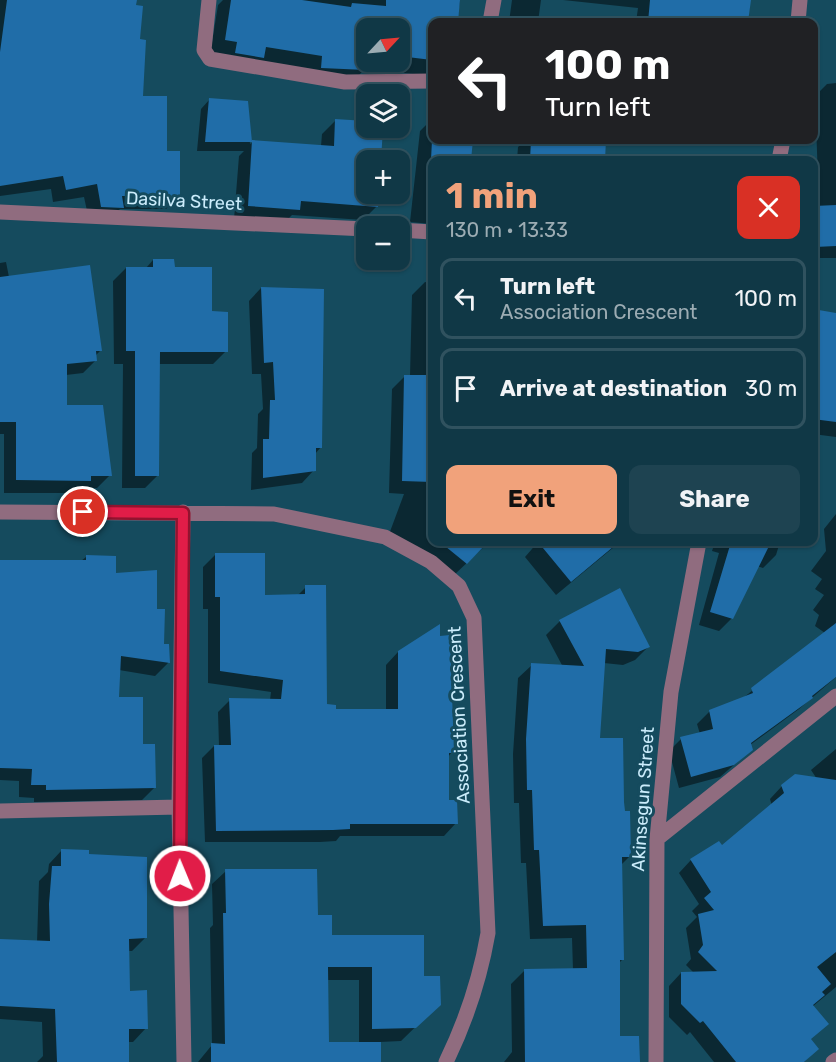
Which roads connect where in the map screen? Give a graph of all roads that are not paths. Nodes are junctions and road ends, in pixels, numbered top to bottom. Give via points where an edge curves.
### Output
1 (209, 0) edge
2 (494, 0) edge
3 (800, 0) edge
4 (491, 18) edge
5 (798, 18) edge
6 (428, 81) edge
7 (0, 212) edge
8 (356, 229) edge
9 (410, 231) edge
10 (428, 232) edge
11 (0, 512) edge
12 (183, 513) junction
13 (698, 546) edge
14 (836, 696) edge
15 (179, 807) junction
16 (0, 811) edge
17 (657, 839) junction
18 (184, 1062) edge
19 (446, 1062) edge
20 (656, 1062) edge

1 - 6 street via 204,50 210,59 345,82
2 - 4 street
3 - 5 street
7 - 8 street, Dasilva Street
9 - 10 street
11 - 12 street, Association Crescent
12 - 15 street
12 - 19 street, Association Crescent via 274,514 385,537 431,562 459,586 474,618 488,933 481,973
13 - 17 street, Akinsegun Street via 671,692
14 - 17 street
15 - 16 street
15 - 18 street
17 - 20 street, Akinsegun Street

